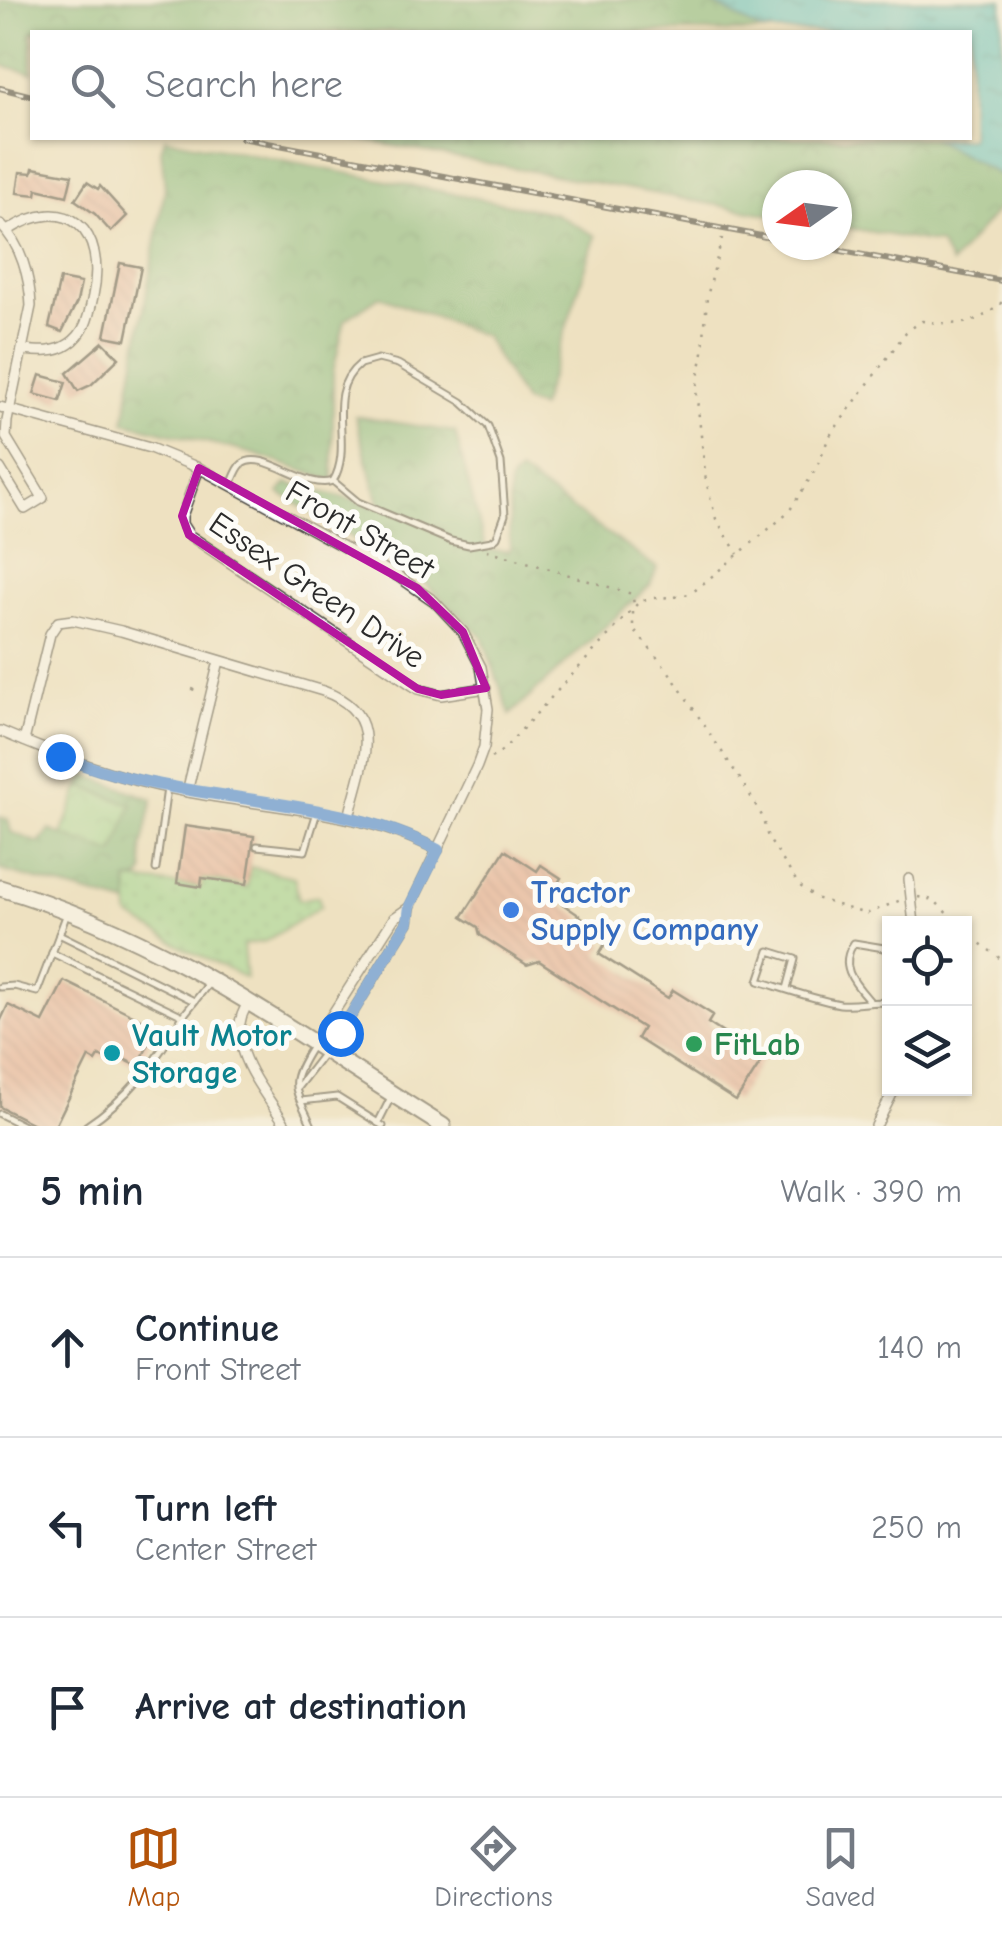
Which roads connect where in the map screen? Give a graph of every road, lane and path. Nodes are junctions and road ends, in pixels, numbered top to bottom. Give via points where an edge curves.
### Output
1 (4, 227) edge
2 (722, 238) dead end
3 (1002, 302) edge
4 (24, 350) junction
5 (5, 408) edge
6 (3, 439) edge
7 (0, 468) edge
8 (200, 468) junction
9 (332, 481) junction
10 (231, 484) junction
11 (468, 546) junction
12 (739, 555) junction
13 (635, 608) junction
14 (219, 661) junction
15 (486, 688) junction
16 (192, 689) dead end
17 (202, 692) dead end
18 (0, 732) edge
19 (24, 742) junction
20 (477, 766) junction
21 (167, 788) junction
22 (187, 792) junction
23 (317, 812) junction
24 (349, 818) junction
25 (258, 846) dead end
26 (438, 850) junction
27 (156, 870) dead end
28 (909, 878) dead end
29 (0, 888) edge
30 (912, 898) junction
31 (410, 906) junction
32 (68, 910) junction
33 (913, 916) edge
34 (949, 916) edge
35 (60, 934) junction
36 (972, 937) edge
37 (882, 947) edge
38 (52, 953) junction
39 (1002, 960) edge
40 (212, 979) junction
41 (0, 987) edge
42 (787, 989) junction
43 (870, 1000) junction
44 (194, 1002) junction
45 (249, 1002) junction
46 (882, 1002) edge
47 (182, 1016) junction
48 (320, 1047) junction
49 (296, 1090) junction
50 (392, 1094) junction
51 (891, 1096) edge
52 (300, 1101) junction
53 (0, 1114) edge
54 (379, 1125) edge
55 (24, 1126) edge
56 (86, 1126) edge
57 (286, 1126) edge
58 (312, 1126) edge
59 (444, 1126) edge
60 (876, 1126) edge

1 - 4 street via 30,290
1 - 4 street via 38,214 64,215 84,230 96,254 84,329 59,349
2 - 12 path via 696,390 716,519
3 - 12 path via 969,323 922,321 906,332 834,430 788,512
4 - 5 street
5 - 6 street
5 - 8 street, Front Street
6 - 7 street via 43,498 25,509
8 - 10 street, Front Street
8 - 15 street, Essex Green Drive via 182,516 189,535 418,688 441,695
9 - 10 lane via 317,484 252,460 239,467
9 - 11 lane via 358,502
9 - 11 lane via 340,462 344,382 369,360 398,364 472,410 494,437 503,524 492,540
10 - 15 street, Front Street via 434,601 474,650
11 - 13 path via 632,594
12 - 13 path via 694,592 646,598
13 - 20 path via 503,750
13 - 30 path via 633,629 746,788 799,885 815,898 866,914
14 - 19 street via 121,631 58,622
14 - 22 street
14 - 24 street via 323,691 354,710 366,746
15 - 20 street, Front Street via 487,726
16 - 17 path
18 - 19 street
19 - 21 street via 93,770
20 - 26 street, Front Street
21 - 22 street
21 - 27 lane
22 - 23 street
23 - 24 street
23 - 25 lane via 305,851
24 - 26 street
26 - 31 street, Front Street
28 - 30 street
29 - 32 main road
30 - 33 street
30 - 34 path via 934,900
31 - 48 street, Front Street via 394,918
31 - 48 street, Front Street via 408,922 340,1033
32 - 35 lane
32 - 40 main road
35 - 38 lane
35 - 44 lane
36 - 39 path
37 - 43 lane via 854,944 846,964
38 - 41 lane via 37,992
38 - 47 lane
40 - 44 lane
40 - 45 main road
42 - 42 lane via 796,959 769,951 759,981
42 - 43 lane via 838,1004
43 - 46 lane
44 - 47 lane
45 - 48 main road
45 - 57 street via 238,1024 239,1046
47 - 56 lane via 140,1081
48 - 49 lane
48 - 49 lane via 294,1075
48 - 50 main road
49 - 52 lane
50 - 54 lane
50 - 59 main road
51 - 60 street
52 - 54 lane via 337,1097
52 - 58 lane
53 - 55 lane

